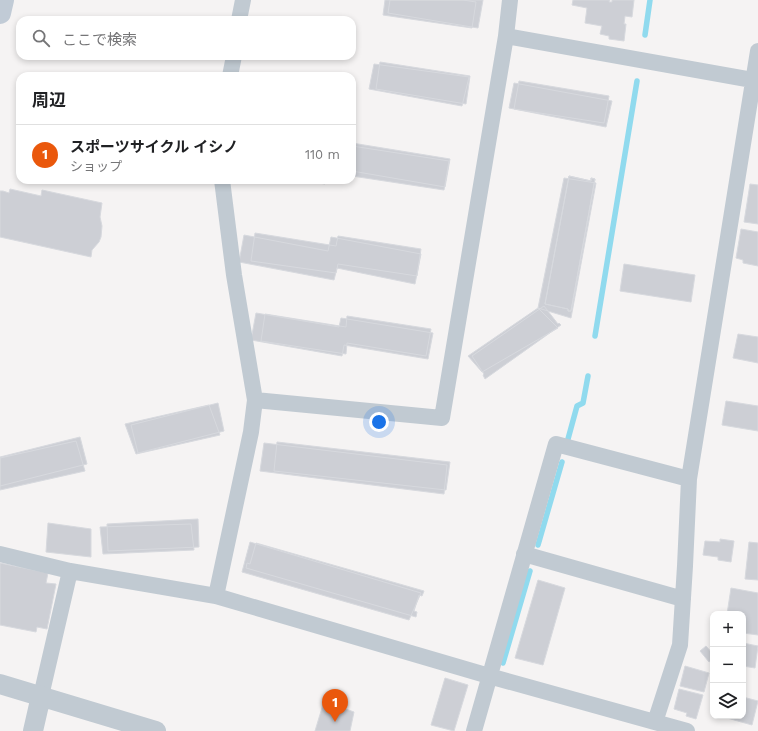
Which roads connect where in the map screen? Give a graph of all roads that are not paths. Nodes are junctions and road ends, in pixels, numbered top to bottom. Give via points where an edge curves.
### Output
1 (3, 0) edge
2 (243, 0) edge
3 (510, 0) edge
4 (0, 13) edge
5 (240, 16) edge
6 (506, 36) junction
7 (758, 51) edge
8 (233, 60) edge
9 (231, 72) edge
10 (756, 80) edge
11 (223, 184) edge
12 (255, 400) junction
13 (689, 479) junction
14 (0, 554) edge
15 (524, 554) junction
16 (70, 571) junction
17 (216, 596) junction
18 (683, 600) junction
19 (489, 676) junction
20 (0, 684) edge
21 (41, 696) junction
22 (655, 722) junction
23 (33, 731) edge
24 (156, 731) edge
25 (474, 731) edge
26 (687, 731) edge

1 - 4 main road
2 - 5 street
3 - 6 street
6 - 10 street
6 - 12 street via 442,418
7 - 10 street
8 - 9 street
10 - 13 street
11 - 12 street via 234,275
12 - 17 street via 251,432
13 - 15 street via 556,444
13 - 18 street
14 - 16 street
15 - 18 street
15 - 19 street
16 - 17 street
16 - 21 street
17 - 19 street
18 - 22 street via 680,645
19 - 22 street
19 - 25 street
20 - 21 street
21 - 23 street
21 - 24 street
22 - 26 street

